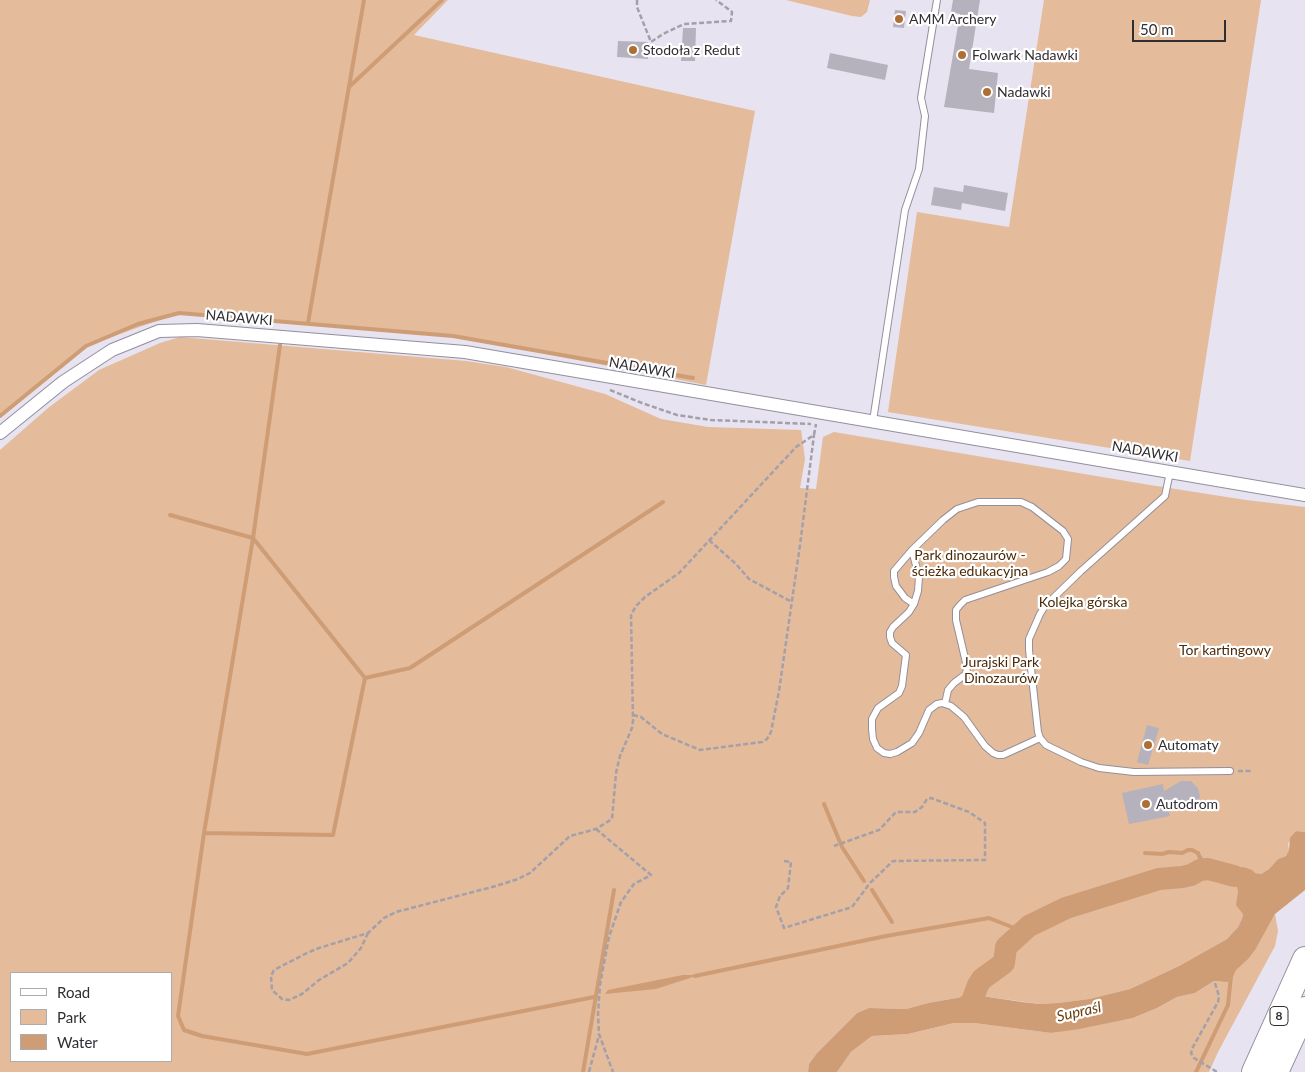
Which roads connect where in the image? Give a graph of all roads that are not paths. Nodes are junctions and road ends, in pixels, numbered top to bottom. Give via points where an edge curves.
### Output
1 (936, 0) edge
2 (873, 421) junction
3 (0, 433) edge
4 (1170, 472) junction
5 (1305, 495) edge
6 (912, 550) junction
7 (914, 604) junction
8 (945, 704) junction
9 (1040, 738) junction
10 (1230, 771) road end
11 (1305, 959) edge
12 (1305, 1009) edge
13 (1254, 1072) edge
14 (1276, 1072) edge

1 - 2 lane via 920,98 925,116 919,169 905,210
2 - 3 street, NADAWKI via 842,416 816,418 465,352 197,330 159,332 112,350 63,382
2 - 4 street, NADAWKI
4 - 5 street, NADAWKI
4 - 9 lane via 1165,496 1068,584 1040,614 1029,650
6 - 7 lane via 920,577
6 - 7 lane via 894,571 894,577 904,598
6 - 8 lane via 957,509 978,502 1021,502 1063,531 1068,539 1066,559 1059,566 966,600 956,610 967,667 966,674 948,690
7 - 8 lane via 890,632 892,643 906,655 906,664 898,693 878,708 872,719 877,748 884,754 890,754 905,748 919,733 929,710 937,704
8 - 9 lane via 964,717 985,746 998,755
9 - 10 lane via 1046,745 1099,768 1134,772
11 - 13 highway, 8
12 - 14 highway, 8

